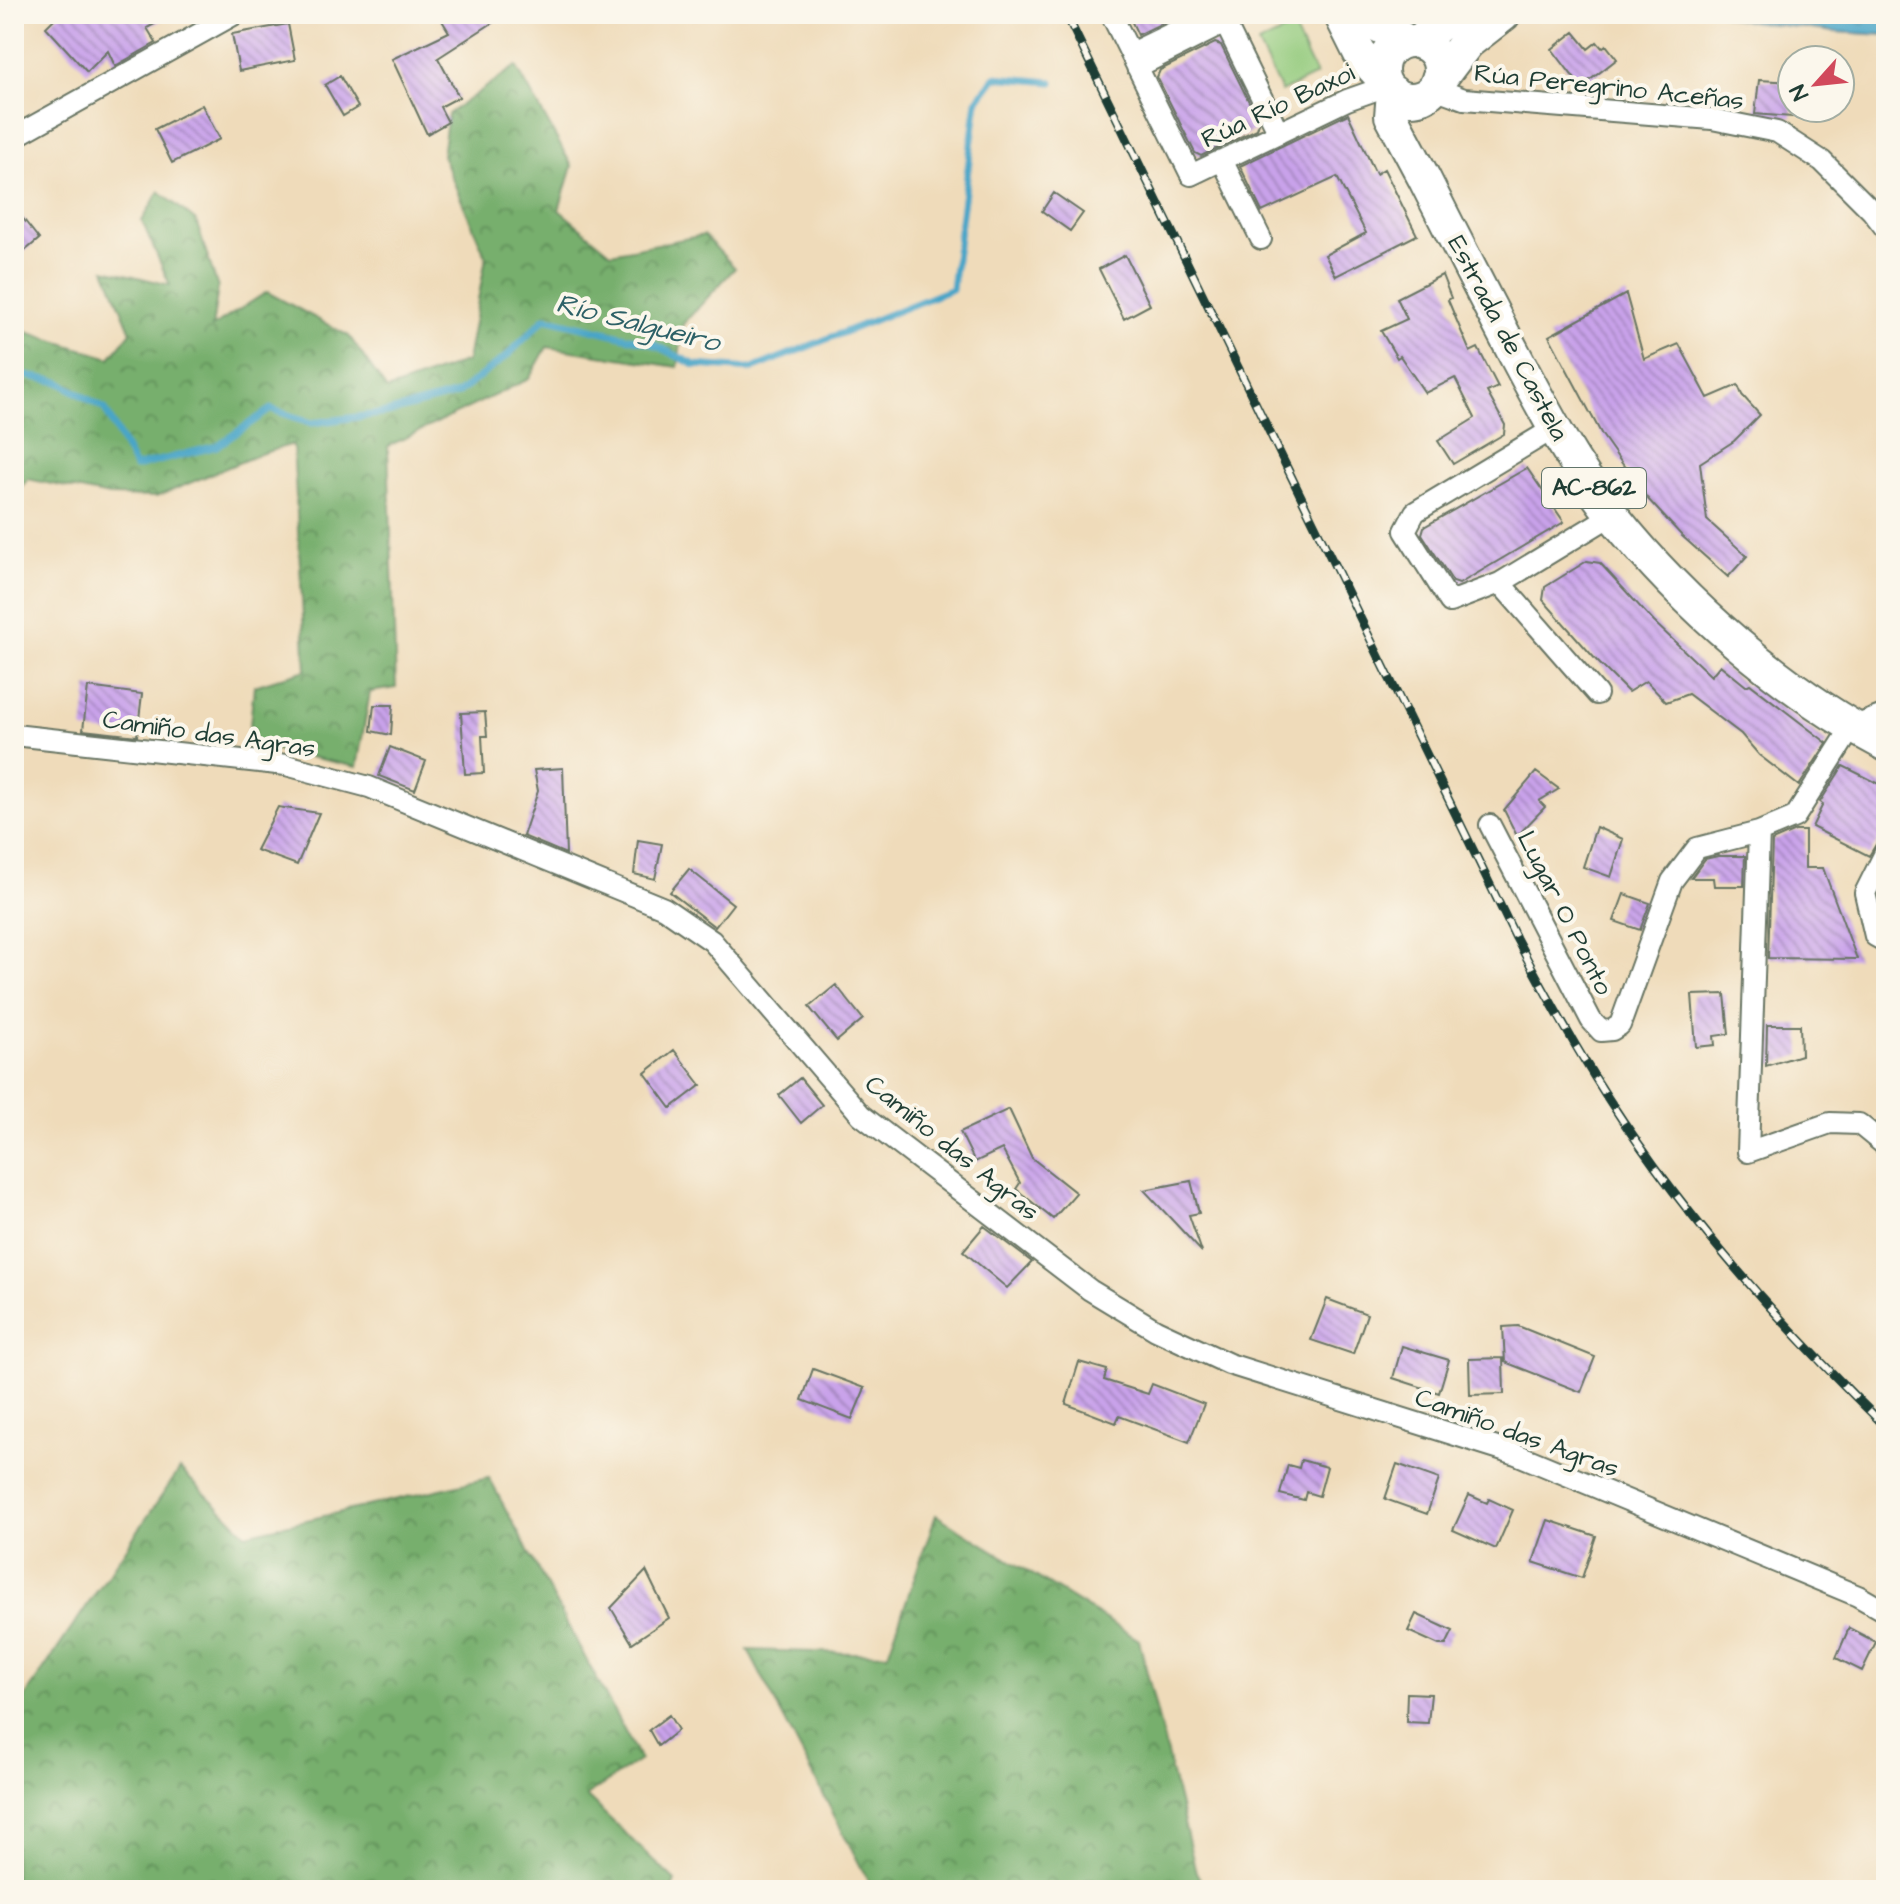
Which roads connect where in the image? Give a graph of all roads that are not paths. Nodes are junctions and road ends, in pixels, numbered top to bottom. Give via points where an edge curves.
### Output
1 (235, 14) edge
2 (1111, 14) edge
3 (1340, 14) edge
4 (1365, 14) edge
5 (1449, 14) edge
6 (1503, 14) edge
7 (1227, 17) edge
8 (1413, 41) junction
9 (1134, 60) junction
10 (1388, 86) junction
11 (1434, 87) junction
12 (1279, 133) junction
13 (14, 137) edge
14 (1222, 160) junction
15 (1424, 178) junction
16 (1886, 229) edge
17 (1261, 239) dead end
18 (1553, 429) junction
19 (1612, 515) junction
20 (1500, 583) junction
21 (1597, 694) dead end
22 (1886, 714) edge
23 (1852, 727) junction
24 (14, 735) edge
25 (1886, 745) edge
26 (1490, 825) dead end
27 (1759, 832) junction
28 (1886, 851) edge
29 (1886, 942) edge
30 (1886, 1146) edge
31 (1886, 1612) edge

1 - 13 street
2 - 9 street
3 - 10 main road via 1360,54
4 - 8 main road, AC-862
5 - 8 highway
6 - 11 highway via 1467,42
7 - 9 street
7 - 12 street
8 - 10 main road via 1389,51 1382,69
8 - 11 main road, AC-862 via 1428,46 1439,61
9 - 14 street, Rúa Río Baxoi via 1191,175
10 - 11 main road via 1410,99
10 - 12 street, Rúa Río Baxoi
10 - 15 main road, AC-862 via 1391,116
11 - 15 main road, AC-862 via 1421,143
11 - 16 street, Rúa Peregrino Aceñas via 1464,99 1712,119 1777,132 1822,161
12 - 14 street, Rúa Río Baxoi
14 - 17 street
15 - 18 main road, Estrada de Castela / AC-862
18 - 19 main road, Estrada de Castela / AC-862
18 - 20 street via 1415,512 1405,531 1450,602
19 - 20 street
19 - 23 main road, Estrada de Castela / AC-862 via 1670,581 1757,660
20 - 21 street
22 - 23 street
23 - 25 main road, Estrada de Castela / AC-862
23 - 27 street, Lugar O Ponto via 1795,817
24 - 31 street, Camiño das Agras via 286,765 369,787 664,908 712,941 861,1115 1090,1290 1156,1330 1229,1364 1516,1454
26 - 27 street, Lugar O Ponto via 1601,1031 1620,1025 1672,881 1697,848
27 - 30 street via 1748,1152 1830,1123 1859,1124
28 - 29 street via 1865,893 1875,936

